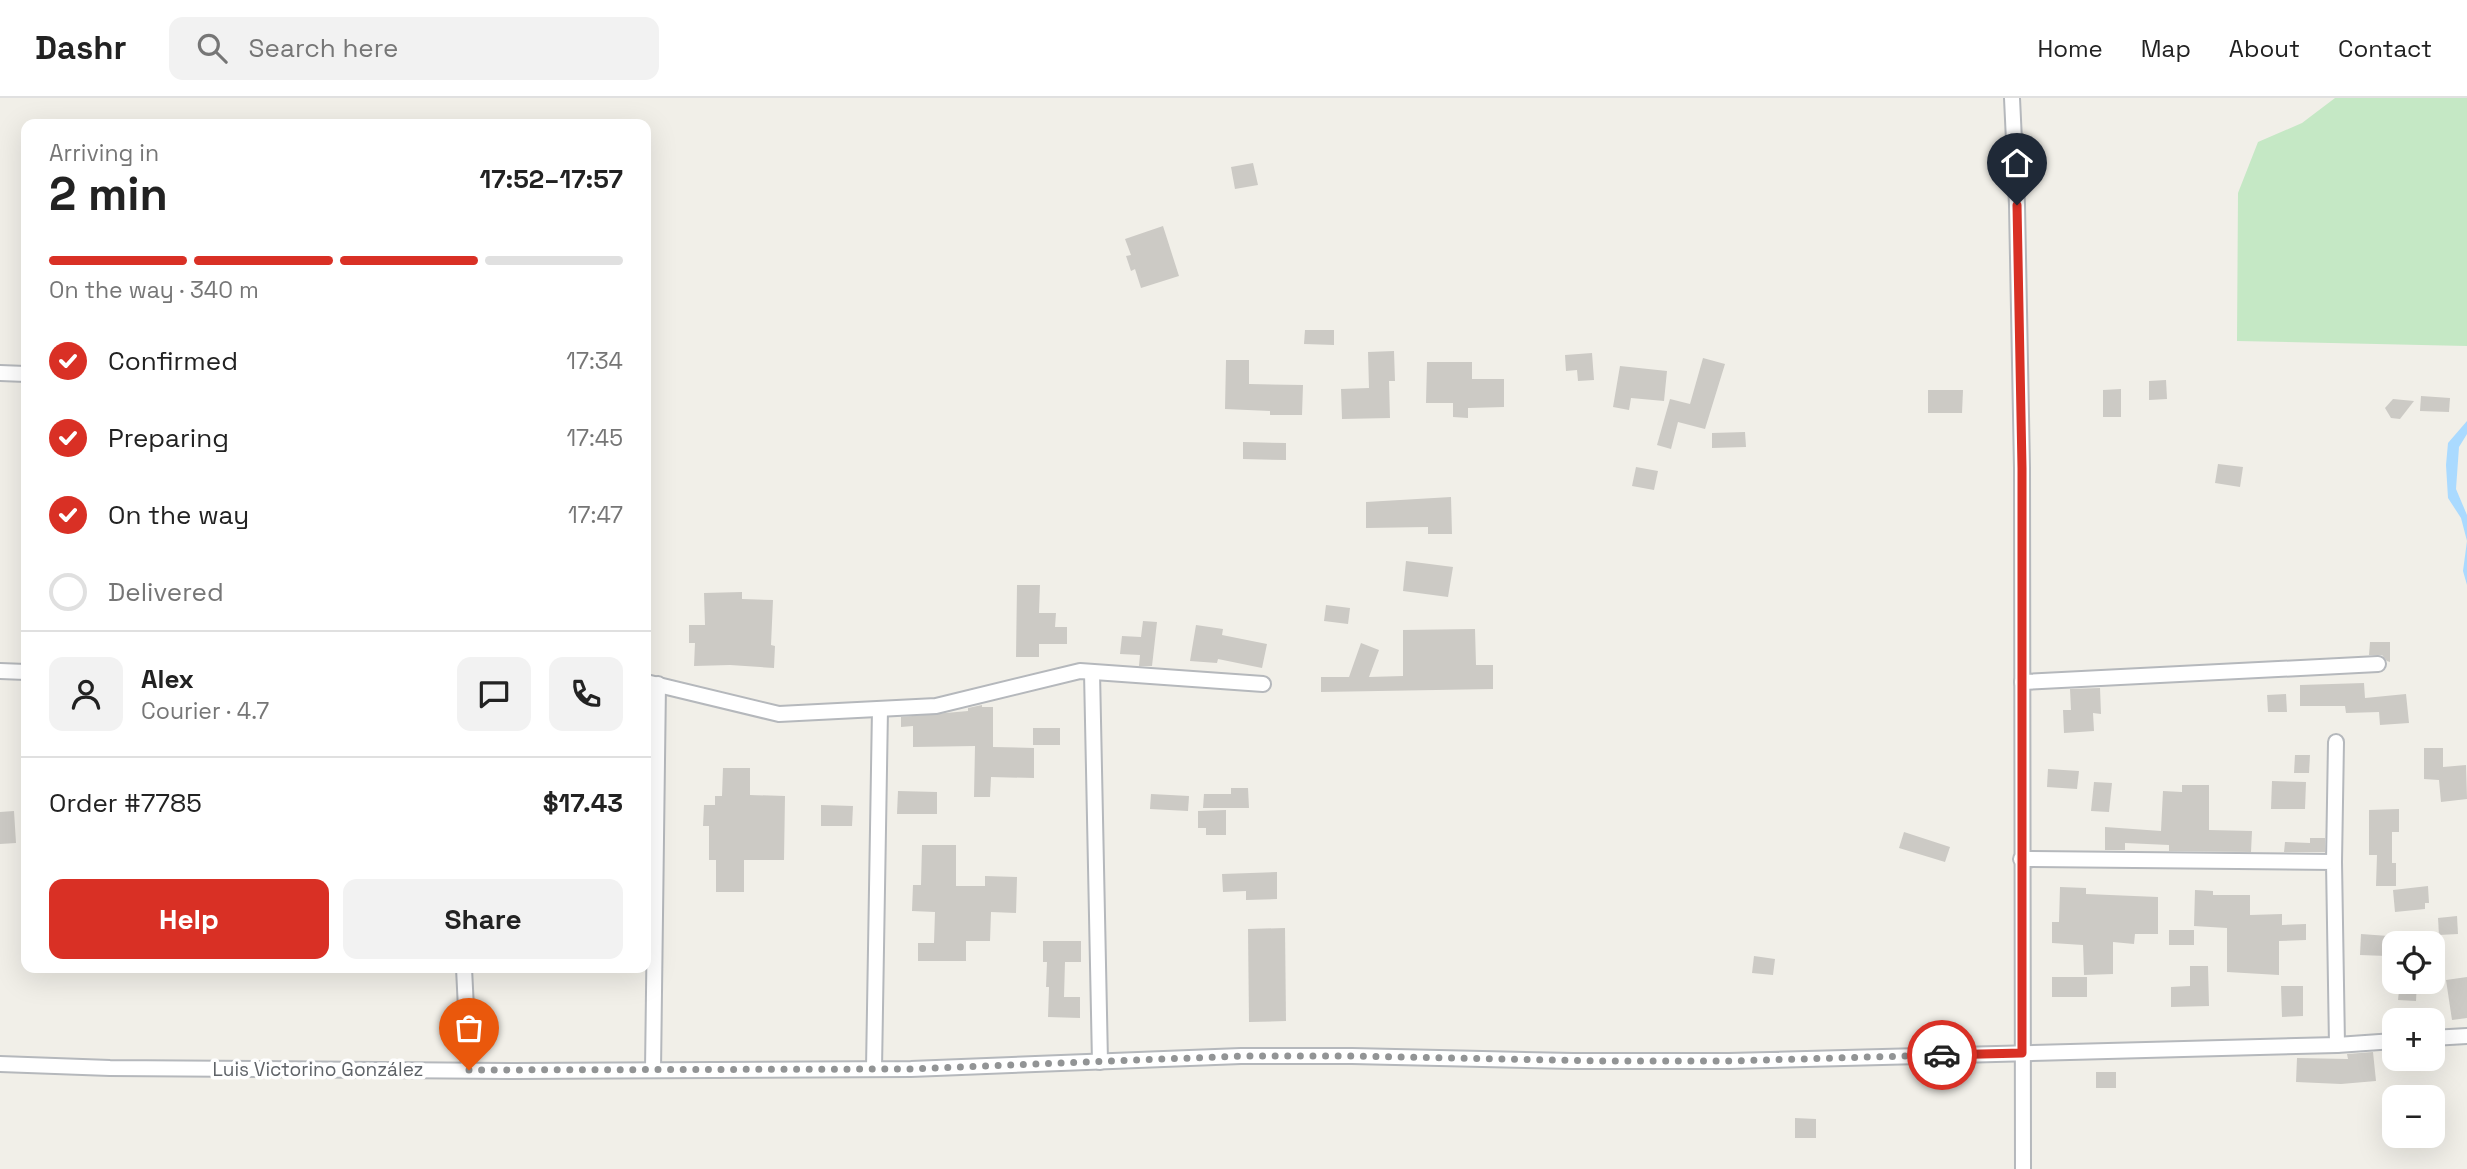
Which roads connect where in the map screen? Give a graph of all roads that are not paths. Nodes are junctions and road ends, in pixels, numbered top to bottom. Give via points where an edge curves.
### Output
1 (2012, 98) edge
2 (0, 373) edge
3 (21, 374) edge
4 (2378, 664) dead end
5 (0, 671) edge
6 (21, 672) edge
7 (1092, 672) junction
8 (2022, 682) junction
9 (652, 683) edge
10 (1264, 684) dead end
11 (880, 709) junction
12 (2336, 742) dead end
13 (2021, 859) junction
14 (2334, 862) junction
15 (464, 973) edge
16 (2467, 1036) edge
17 (2445, 1037) edge
18 (2382, 1042) edge
19 (2337, 1045) junction
20 (2022, 1053) junction
21 (1100, 1062) junction
22 (0, 1065) edge
23 (874, 1069) junction
24 (469, 1070) junction
25 (653, 1070) junction
26 (2023, 1169) edge

1 - 8 street
2 - 3 street
4 - 8 street
5 - 6 street
7 - 10 street
7 - 11 street via 1080,671 936,706
7 - 21 street
8 - 13 street
9 - 11 street via 779,714
9 - 25 street
11 - 23 street
12 - 14 street
13 - 14 street
13 - 20 street
14 - 19 street
15 - 24 street
16 - 17 street
18 - 19 street, Luis Victorino González
19 - 20 street, Luis Victorino González
20 - 21 street, Luis Victorino González via 1729,1061 1241,1056
20 - 26 street
21 - 23 street, Luis Victorino González
22 - 24 street, Luis Victorino González
23 - 25 street, Luis Victorino González
24 - 25 street, Luis Victorino González

